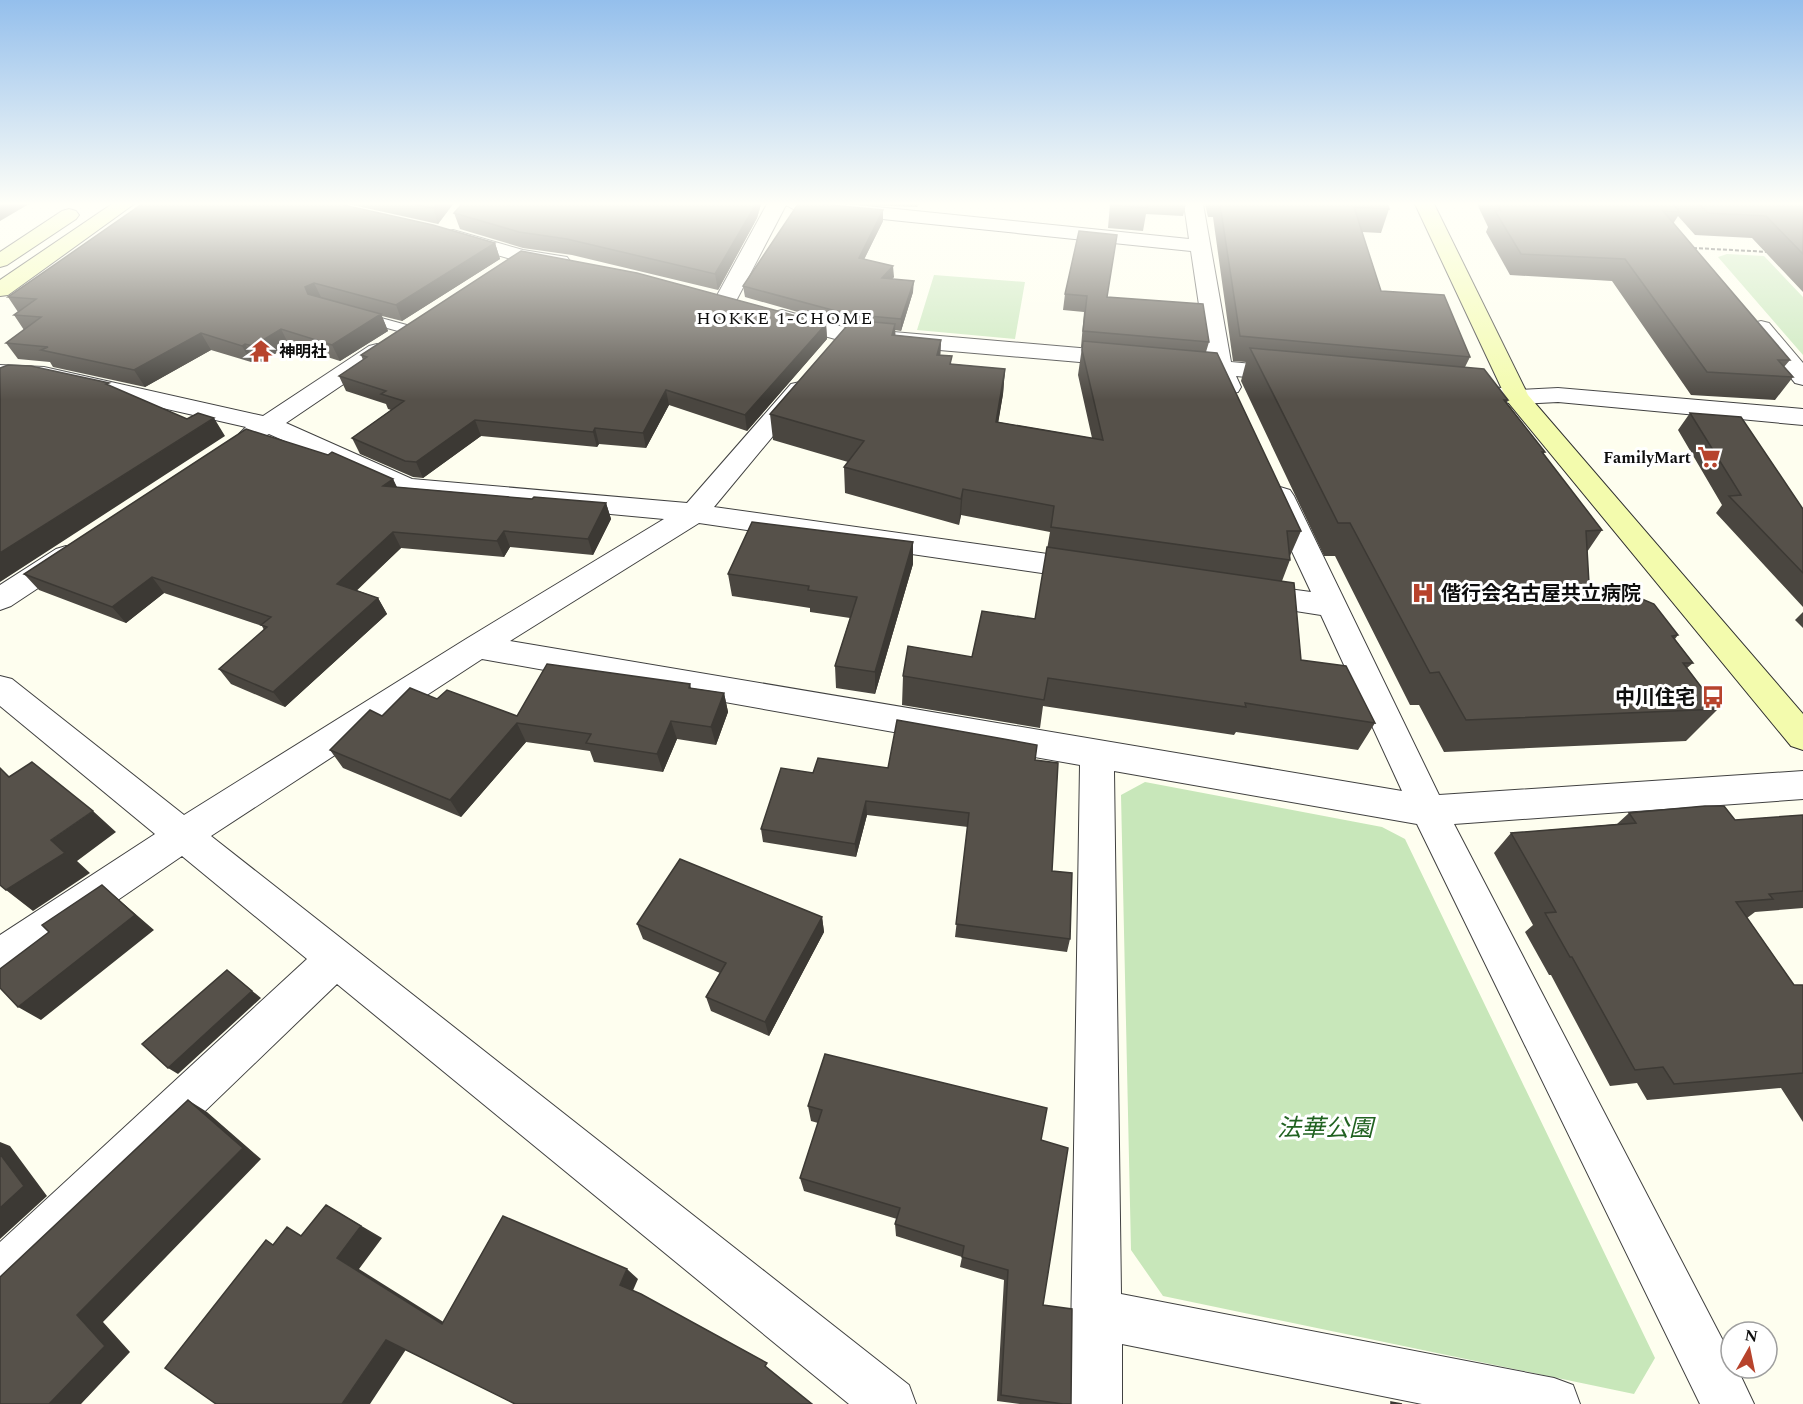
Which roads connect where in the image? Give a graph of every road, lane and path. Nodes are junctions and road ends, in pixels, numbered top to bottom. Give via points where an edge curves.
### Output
1 (30, 270) edge
2 (500, 270) edge
3 (733, 270) edge
4 (1205, 270) edge
5 (1456, 270) edge
6 (493, 274) edge
7 (0, 290) edge
8 (1744, 309) edge
9 (343, 311) edge
10 (418, 324) joint
11 (846, 335) junction
12 (1220, 368) junction
13 (0, 372) edge
14 (1303, 376) edge
15 (1803, 378) edge
16 (1469, 392) edge
17 (1517, 397) junction
18 (1240, 411) edge
19 (1803, 417) edge
20 (267, 424) junction
21 (228, 450) edge
22 (1265, 465) edge
23 (694, 513) junction
24 (89, 541) edge
25 (1118, 575) edge
26 (1224, 590) edge
27 (0, 599) edge
28 (1330, 606) junction
29 (477, 647) junction
30 (0, 688) edge
31 (1803, 737) edge
32 (1097, 755) junction
33 (1803, 785) edge
34 (1429, 811) junction
35 (184, 834) junction
36 (0, 958) edge
37 (336, 958) junction
38 (0, 1275) edge
39 (1096, 1314) junction
40 (890, 1404) edge
41 (1096, 1404) edge
42 (1554, 1404) edge
43 (1728, 1404) edge

1 - 7 street
2 - 6 street
3 - 11 street via 714,298
4 - 12 street
5 - 17 street
8 - 15 street
9 - 10 lane
10 - 20 street
11 - 12 street
11 - 23 street
12 - 14 street
12 - 18 street
13 - 20 street via 44,374
16 - 17 street
17 - 19 street via 1558,395
17 - 31 street
20 - 21 street
20 - 23 street via 406,487
22 - 28 street
23 - 25 street
23 - 29 street
24 - 27 street
26 - 28 street
28 - 34 street
29 - 32 street
29 - 35 street
30 - 35 street
32 - 34 street
32 - 39 street
33 - 34 street
34 - 43 street
35 - 36 street
35 - 37 street
37 - 38 street
37 - 40 street
39 - 41 street
39 - 42 street

